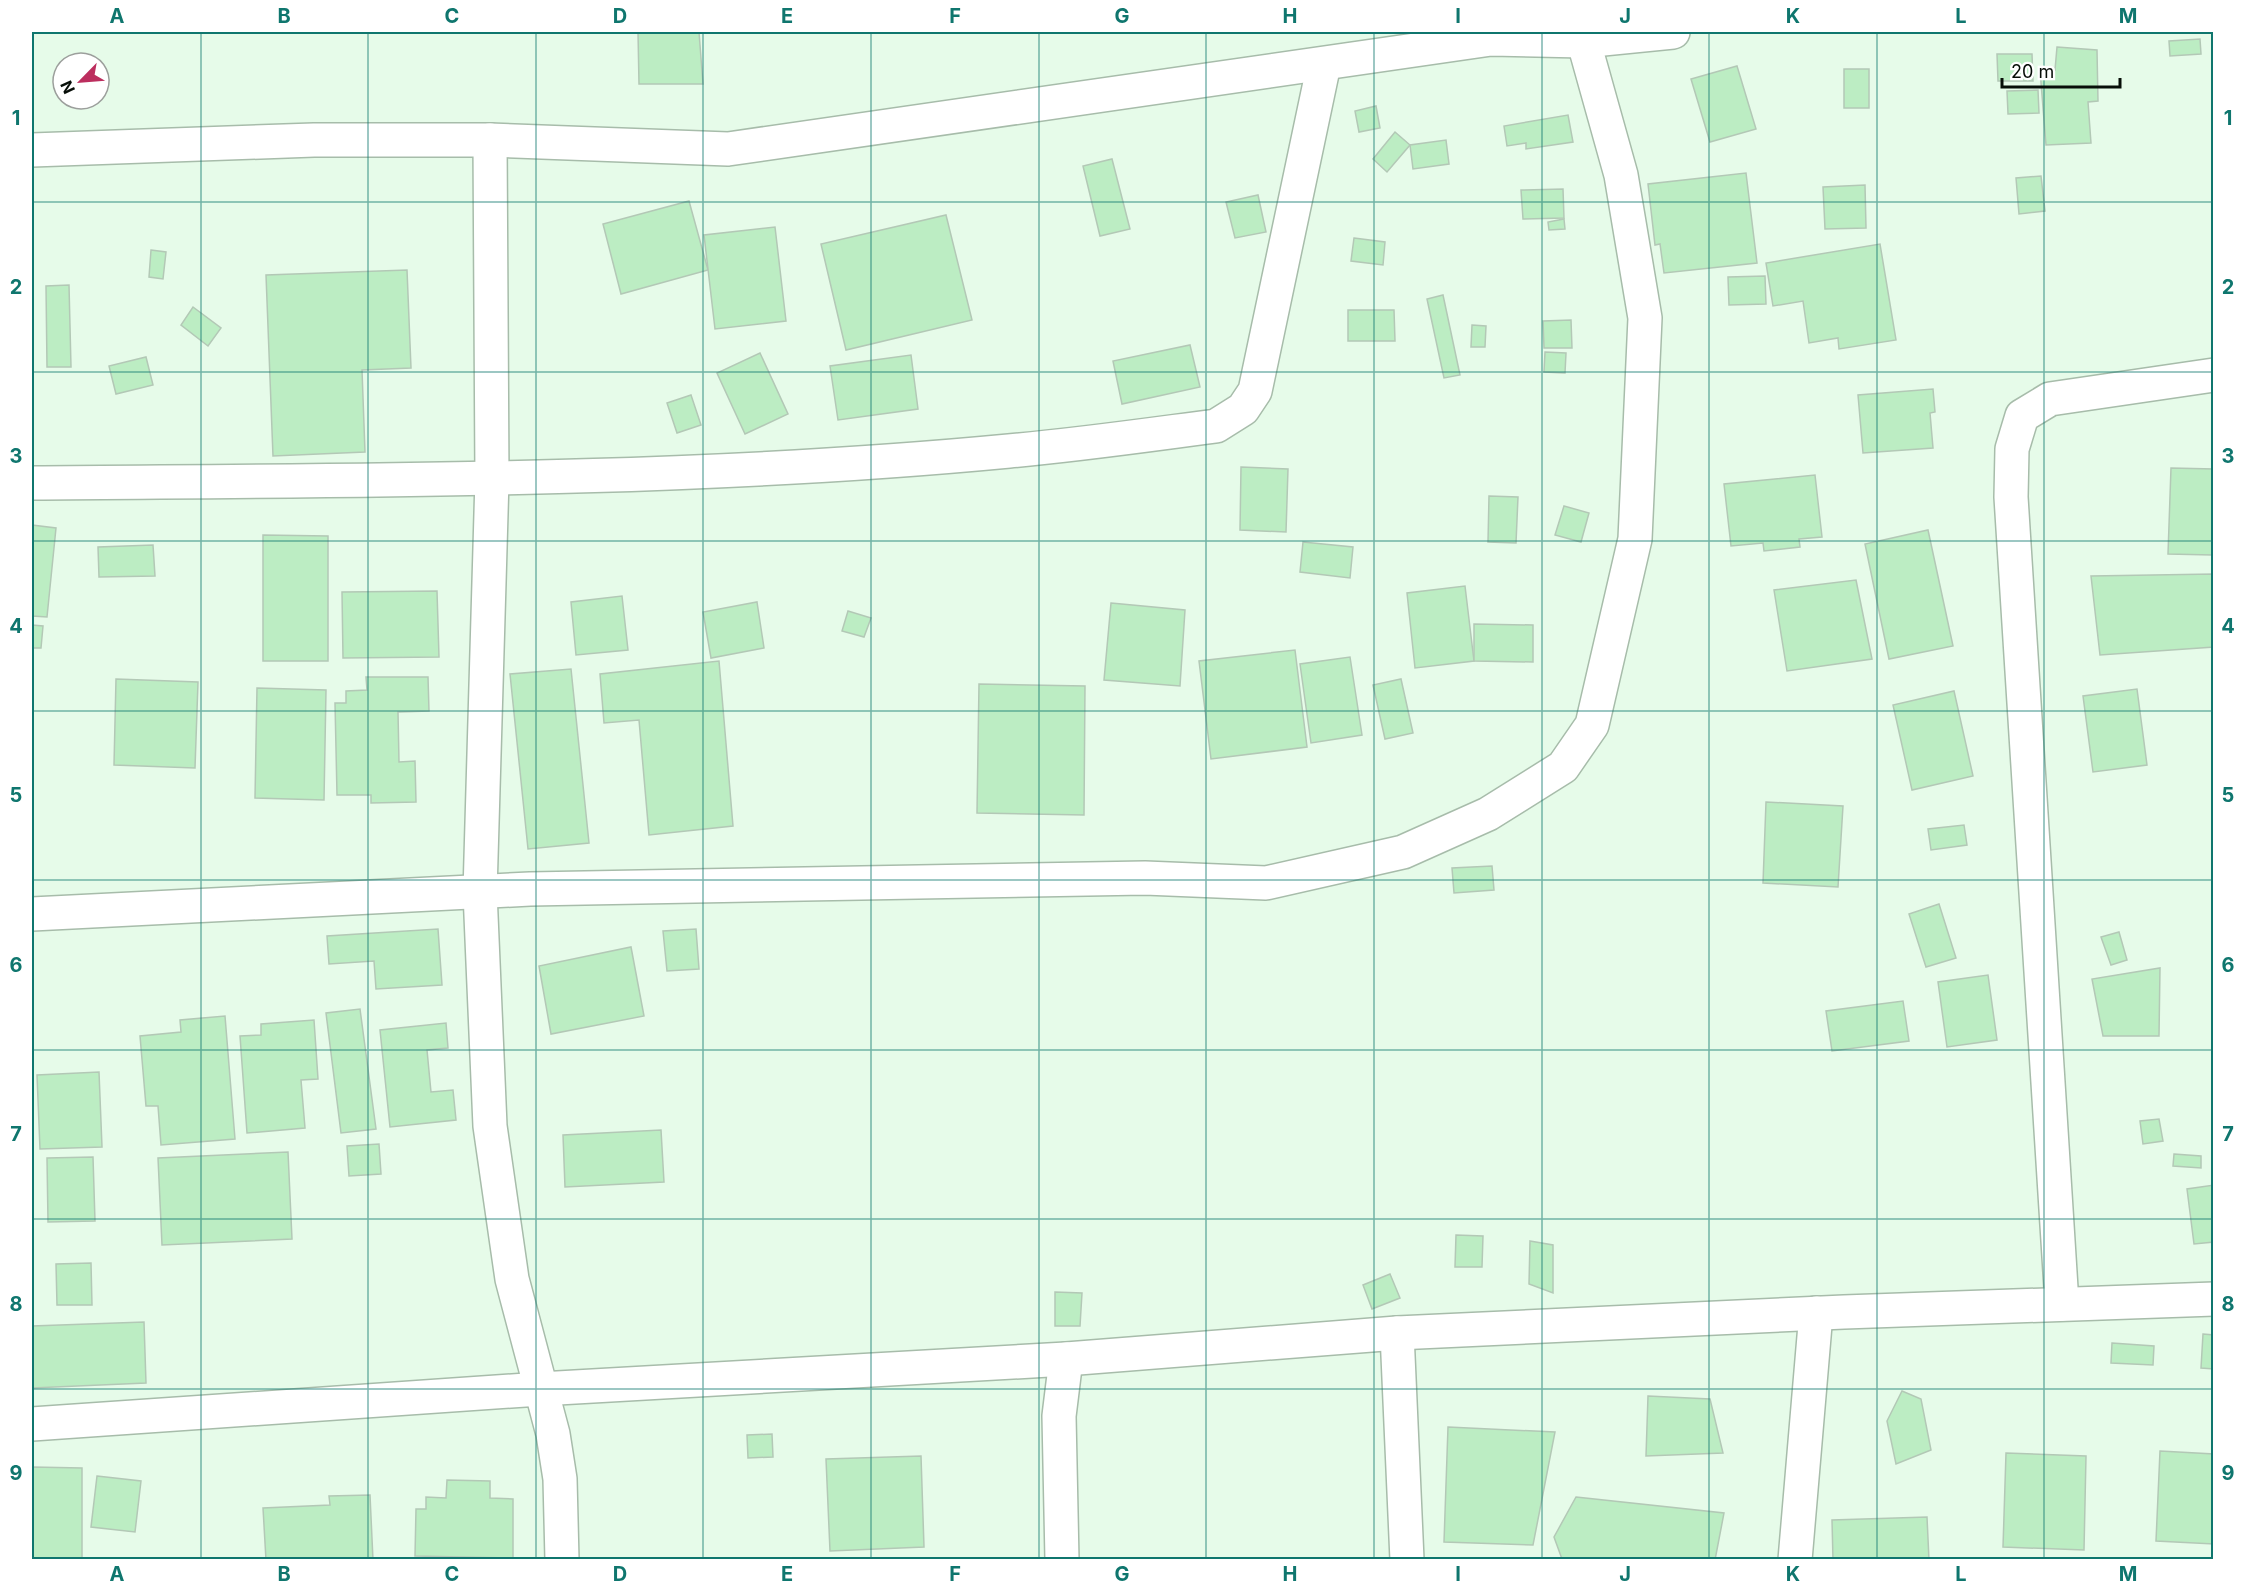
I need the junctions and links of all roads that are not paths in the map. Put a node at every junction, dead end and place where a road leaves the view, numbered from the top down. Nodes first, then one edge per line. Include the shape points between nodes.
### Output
1 (1673, 32) edge
2 (1582, 36) edge
3 (1324, 64) junction
4 (490, 140) junction
5 (32, 150) edge
6 (2214, 375) edge
7 (492, 479) junction
8 (32, 483) edge
9 (480, 892) junction
10 (32, 914) edge
11 (2214, 1299) edge
12 (2062, 1304) junction
13 (1816, 1313) junction
14 (1397, 1333) junction
15 (1066, 1359) junction
16 (540, 1389) junction
17 (32, 1424) edge
18 (562, 1560) edge
19 (1062, 1560) edge
20 (1407, 1560) edge
21 (1795, 1560) edge

1 - 2 street
2 - 3 street via 1491,39
2 - 9 street via 1621,175 1645,318 1635,539 1592,724 1563,767 1488,814 1403,852 1266,883 1145,878
3 - 4 street via 728,149
3 - 7 street via 1255,391 1243,409 1216,426 1008,452 783,467
4 - 5 street via 314,140
4 - 7 street
6 - 12 street via 2050,399 2022,416 2012,449 2011,496
7 - 8 street
7 - 9 street
9 - 10 street
9 - 16 street via 490,1126 512,1279
11 - 12 street
12 - 13 street
13 - 14 street
13 - 21 street
14 - 15 street
14 - 20 street
15 - 16 street
15 - 19 street via 1059,1416
16 - 17 street
16 - 18 street via 560,1479

